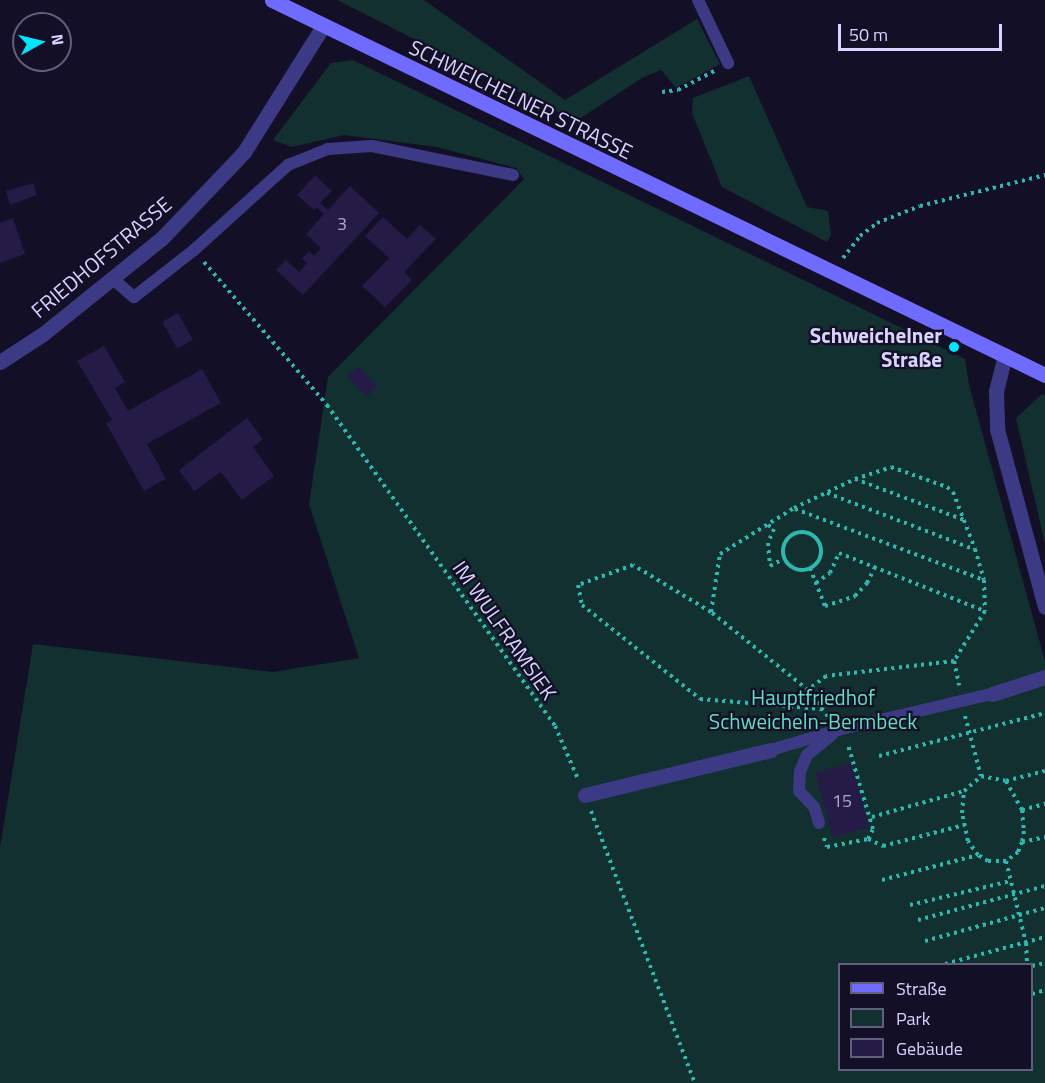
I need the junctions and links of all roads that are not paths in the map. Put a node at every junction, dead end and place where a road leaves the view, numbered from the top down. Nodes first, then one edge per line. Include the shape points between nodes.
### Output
1 (272, 0) edge
2 (698, 0) edge
3 (323, 26) junction
4 (728, 63) road end
5 (513, 175) dead end
6 (113, 279) junction
7 (1005, 355) junction
8 (0, 362) edge
9 (1045, 375) edge
10 (1045, 607) edge
11 (1045, 677) edge
12 (992, 694) joint
13 (838, 730) junction
14 (771, 750) joint
15 (585, 795) road end
16 (819, 823) road end

1 - 3 street, SCHWEICHELNER STRASSE
2 - 4 lane
3 - 6 street, FRIEDHOFSTRASSE via 244,152 162,238
3 - 7 street, SCHWEICHELNER STRASSE
5 - 6 lane via 372,146 328,149 288,165 194,250 134,297
6 - 8 street, FRIEDHOFSTRASSE
7 - 9 street, SCHWEICHELNER STRASSE
7 - 10 street via 996,393 997,429
11 - 12 street
12 - 13 lane
13 - 14 lane
13 - 16 lane via 807,755 800,772 800,791 814,807
14 - 15 street

